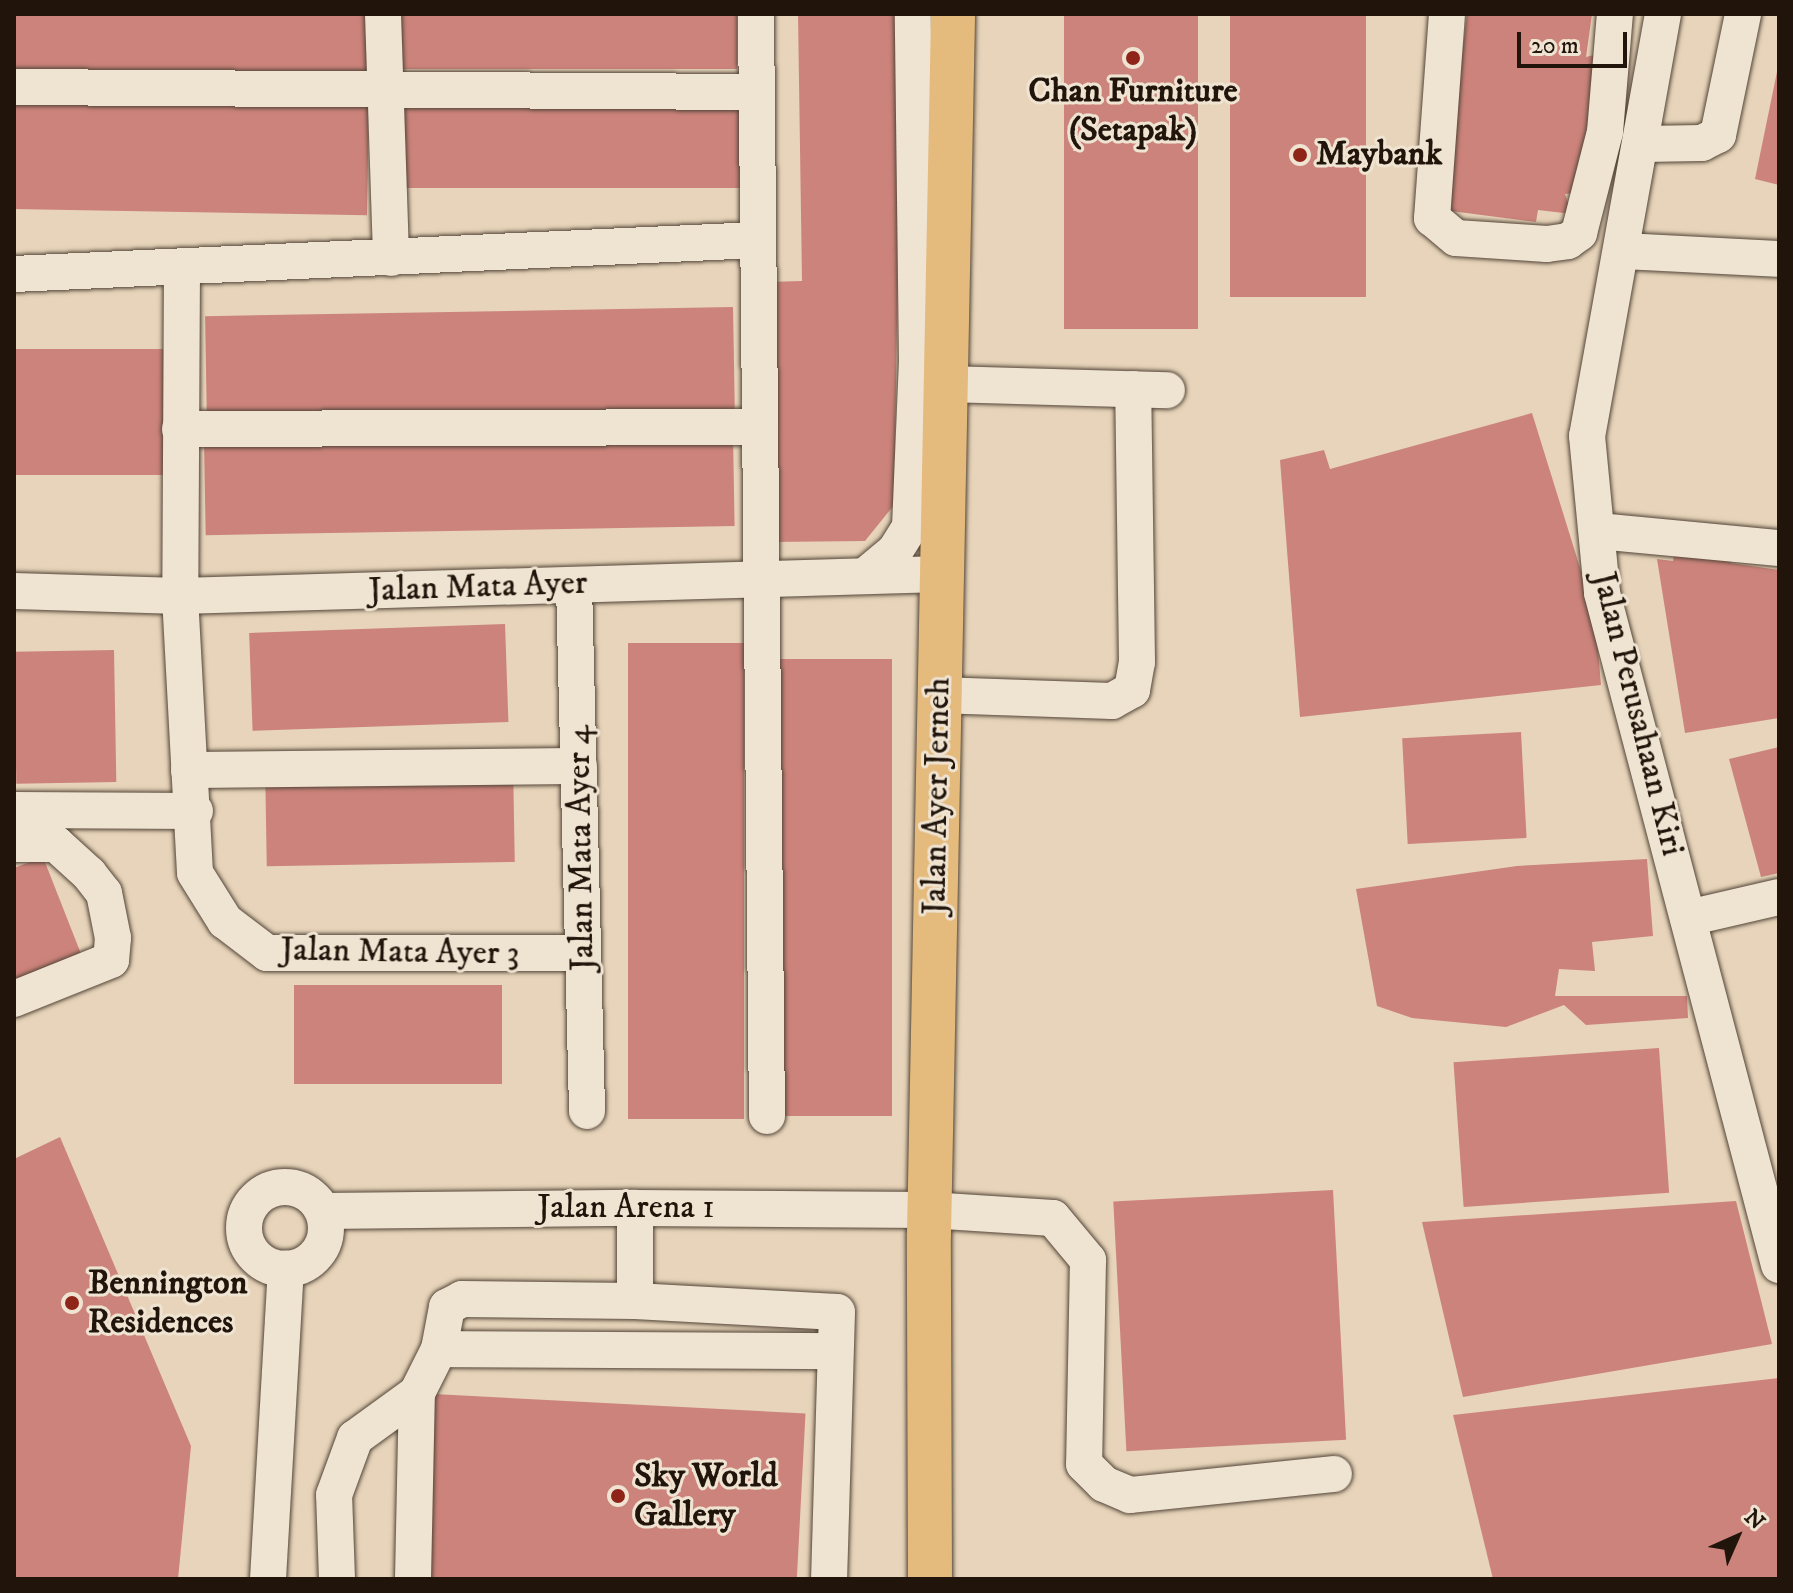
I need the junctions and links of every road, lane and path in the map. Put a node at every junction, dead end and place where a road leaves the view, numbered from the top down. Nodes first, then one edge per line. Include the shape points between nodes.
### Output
1 (383, 14) edge
2 (756, 14) edge
3 (913, 14) edge
4 (953, 14) edge
5 (1447, 14) edge
6 (1615, 14) edge
7 (1663, 14) edge
8 (1743, 14) edge
9 (14, 87) edge
10 (386, 89) junction
11 (756, 92) junction
12 (1607, 109) junction
13 (1645, 131) junction
14 (756, 240) junction
15 (1622, 251) junction
16 (391, 258) junction
17 (1779, 259) edge
18 (182, 267) junction
19 (14, 274) edge
20 (936, 368) junction
21 (759, 427) junction
22 (180, 429) junction
23 (1598, 531) junction
24 (1779, 548) edge
25 (942, 574) junction
26 (865, 576) junction
27 (762, 579) junction
28 (574, 585) junction
29 (14, 591) edge
30 (180, 596) junction
31 (938, 695) junction
32 (579, 766) junction
33 (189, 770) junction
34 (14, 810) edge
35 (195, 811) junction
36 (14, 844) edge
37 (1779, 897) edge
38 (1688, 918) junction
39 (583, 953) junction
40 (14, 999) edge
41 (587, 1111) dead end
42 (767, 1116) dead end
43 (635, 1208) junction
44 (929, 1210) junction
45 (323, 1211) junction
46 (1779, 1265) edge
47 (286, 1269) junction
48 (636, 1301) junction
49 (439, 1349) junction
50 (671, 1349) junction
51 (607, 1350) junction
52 (833, 1351) junction
53 (417, 1393) junction
54 (1334, 1474) dead end
55 (268, 1579) edge
56 (337, 1579) edge
57 (413, 1579) edge
58 (829, 1579) edge
59 (930, 1579) edge

1 - 10 street
2 - 11 street
3 - 20 street, Jalan Ayer Jerneh
4 - 20 main road, Jalan Ayer Jerneh
5 - 12 street via 1432,204 1432,218 1441,230 1456,238 1568,241 1579,233
6 - 12 street
7 - 13 street, Jalan Perusahaan Kiri
8 - 13 street via 1718,135 1702,143
9 - 10 street
10 - 11 street
10 - 16 street
11 - 14 street
12 - 13 street
13 - 15 street, Jalan Perusahaan Kiri
14 - 16 street
14 - 21 street
15 - 17 street
15 - 23 street, Jalan Perusahaan Kiri via 1587,436
16 - 18 street
18 - 19 street
18 - 22 street, Jalan Mata Ayer 3
20 - 25 main road, Jalan Ayer Jerneh
20 - 26 street, Jalan Ayer Jerneh via 910,527 895,551
20 - 31 street via 1150,389 1132,690 1112,701
21 - 22 street
21 - 27 street
22 - 30 street, Jalan Mata Ayer 3
23 - 24 street
23 - 38 street, Jalan Perusahaan Kiri via 1602,593
25 - 26 street, Jalan Mata Ayer
25 - 31 main road, Jalan Ayer Jerneh
26 - 27 street, Jalan Mata Ayer
27 - 28 street, Jalan Mata Ayer
27 - 42 street
28 - 30 street, Jalan Mata Ayer
28 - 32 street, Jalan Mata Ayer 4
29 - 30 street, Jalan Mata Ayer
30 - 33 street, Jalan Mata Ayer 3
31 - 44 main road, Jalan Ayer Jerneh
32 - 33 street
32 - 39 street, Jalan Mata Ayer 4
33 - 35 street, Jalan Mata Ayer 3
34 - 35 street
35 - 39 street, Jalan Mata Ayer 3 via 195,873 225,921 267,953
36 - 40 street via 56,844 89,874 104,893 113,938 111,960
37 - 38 street
38 - 46 street, Jalan Perusahaan Kiri
39 - 41 street, Jalan Mata Ayer 4
43 - 44 street, Jalan Arena 1
43 - 45 street, Jalan Arena 1
43 - 48 street
44 - 54 street, Jalan Arena 1 via 1053,1218 1088,1260 1084,1464 1104,1484 1130,1495
44 - 59 main road, Jalan Ayer Jerneh
45 - 47 street via 327,1227 320,1250 302,1266
45 - 47 street via 307,1194 285,1186 255,1199 244,1228 247,1244 257,1258
47 - 55 street
48 - 49 street via 462,1299 447,1307
48 - 50 street
48 - 51 street
48 - 52 street via 837,1312
49 - 51 street
49 - 53 street
50 - 51 street
50 - 52 street
52 - 58 street
53 - 56 street via 355,1438 334,1495
53 - 57 street

